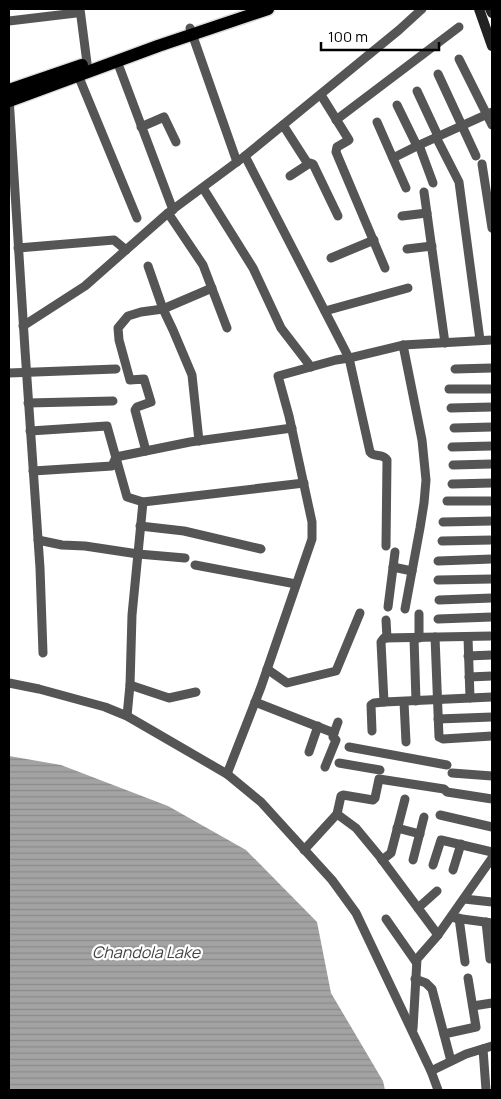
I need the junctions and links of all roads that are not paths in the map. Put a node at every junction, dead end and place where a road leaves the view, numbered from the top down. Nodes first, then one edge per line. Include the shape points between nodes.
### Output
1 (245, 9) edge
2 (268, 9) edge
3 (422, 9) edge
4 (479, 9) edge
5 (490, 9) edge
6 (78, 11) edge
7 (492, 14) edge
8 (9, 21) edge
9 (459, 26) dead end
10 (191, 31) junction
11 (492, 46) edge
12 (459, 59) dead end
13 (116, 61) junction
14 (87, 63) junction
15 (438, 74) dead end
16 (78, 75) junction
17 (418, 91) dead end
18 (9, 93) edge
19 (321, 95) junction
20 (398, 105) dead end
21 (490, 113) edge
22 (336, 120) junction
23 (377, 122) dead end
24 (282, 125) junction
25 (492, 125) edge
26 (462, 126) junction
27 (141, 127) junction
28 (437, 137) junction
29 (176, 142) dead end
30 (418, 145) junction
31 (245, 156) junction
32 (476, 156) dead end
33 (393, 158) junction
34 (238, 162) junction
35 (308, 164) junction
36 (482, 164) dead end
37 (290, 176) dead end
38 (433, 183) dead end
39 (203, 188) junction
40 (406, 188) dead end
41 (424, 192) dead end
42 (170, 212) junction
43 (427, 213) junction
44 (338, 216) dead end
45 (402, 216) dead end
46 (137, 218) dead end
47 (492, 228) edge
48 (374, 240) junction
49 (432, 246) junction
50 (18, 248) junction
51 (408, 249) dead end
52 (126, 250) junction
53 (331, 258) dead end
54 (148, 266) dead end
55 (386, 268) dead end
56 (212, 288) junction
57 (408, 288) dead end
58 (162, 309) junction
59 (325, 311) junction
60 (23, 326) junction
61 (227, 328) dead end
62 (480, 340) junction
63 (492, 340) edge
64 (445, 342) junction
65 (403, 345) junction
66 (349, 358) junction
67 (311, 367) junction
68 (492, 368) edge
69 (116, 369) dead end
70 (455, 369) dead end
71 (26, 371) junction
72 (9, 373) edge
73 (449, 389) dead end
74 (492, 389) edge
75 (112, 401) dead end
76 (28, 403) junction
77 (492, 407) edge
78 (450, 408) dead end
79 (492, 426) edge
80 (292, 428) junction
81 (454, 428) dead end
82 (30, 431) junction
83 (199, 441) junction
84 (492, 446) edge
85 (452, 447) dead end
86 (146, 451) junction
87 (116, 457) junction
88 (492, 464) edge
89 (453, 465) dead end
90 (33, 471) junction
91 (304, 483) junction
92 (492, 483) edge
93 (452, 484) dead end
94 (143, 502) junction
95 (447, 502) dead end
96 (492, 502) edge
97 (492, 521) edge
98 (443, 522) dead end
99 (140, 526) junction
100 (38, 540) junction
101 (492, 540) edge
102 (442, 541) dead end
103 (386, 546) dead end
104 (261, 549) dead end
105 (396, 552) dead end
106 (138, 554) junction
107 (185, 558) dead end
108 (492, 559) edge
109 (438, 561) dead end
110 (195, 565) dead end
111 (393, 567) junction
112 (412, 571) junction
113 (492, 579) edge
114 (438, 580) dead end
115 (296, 584) junction
116 (492, 598) edge
117 (439, 600) dead end
118 (388, 607) dead end
119 (405, 609) dead end
120 (360, 613) dead end
121 (419, 614) dead end
122 (492, 617) edge
123 (438, 619) dead end
124 (386, 620) dead end
125 (492, 636) edge
126 (435, 637) junction
127 (468, 637) junction
128 (387, 638) junction
129 (417, 638) junction
130 (43, 653) dead end
131 (492, 655) edge
132 (468, 656) junction
133 (267, 669) junction
134 (492, 676) edge
135 (469, 677) junction
136 (9, 683) edge
137 (130, 685) junction
138 (196, 692) dead end
139 (492, 697) edge
140 (470, 698) junction
141 (438, 700) junction
142 (416, 701) junction
143 (255, 702) junction
144 (384, 702) junction
145 (404, 702) junction
146 (127, 716) junction
147 (492, 717) edge
148 (438, 719) junction
149 (338, 722) dead end
150 (318, 726) junction
151 (372, 731) dead end
152 (334, 733) junction
153 (492, 736) edge
154 (406, 742) dead end
155 (349, 747) dead end
156 (309, 752) dead end
157 (384, 754) junction
158 (339, 763) dead end
159 (325, 767) dead end
160 (227, 774) junction
161 (379, 774) junction
162 (492, 776) edge
163 (405, 799) dead end
164 (492, 799) edge
165 (337, 814) junction
166 (440, 815) dead end
167 (424, 817) dead end
168 (492, 827) edge
169 (397, 828) junction
170 (420, 834) junction
171 (461, 844) junction
172 (304, 850) junction
173 (492, 852) edge
174 (492, 858) edge
175 (382, 860) junction
176 (413, 860) dead end
177 (433, 865) dead end
178 (453, 870) dead end
179 (437, 890) dead end
180 (464, 899) junction
181 (492, 902) edge
182 (418, 908) junction
183 (455, 918) junction
184 (386, 919) dead end
185 (489, 923) edge
186 (438, 935) junction
187 (490, 960) dead end
188 (416, 962) junction
189 (465, 962) dead end
190 (468, 978) dead end
191 (415, 979) junction
192 (492, 1003) edge
193 (473, 1006) junction
194 (412, 1032) junction
195 (444, 1034) junction
196 (488, 1047) edge
197 (451, 1061) junction
198 (431, 1071) junction
199 (438, 1090) edge
200 (486, 1090) edge

1 - 10 main road
2 - 10 main road
3 - 19 street
4 - 11 street
5 - 7 street
6 - 8 street
6 - 14 street
9 - 22 street
10 - 13 main road
10 - 14 main road
10 - 34 street
12 - 21 street
13 - 16 main road
13 - 27 street
14 - 18 main road
15 - 26 street
16 - 18 main road
16 - 46 street
17 - 28 street
18 - 50 street
19 - 22 street
19 - 24 street
20 - 30 street
21 - 25 street
21 - 26 street
22 - 48 street via 349,140 337,147 336,152
23 - 33 street
24 - 31 street
24 - 35 street
26 - 28 street
26 - 32 street
27 - 29 street via 164,117
27 - 42 street
28 - 30 street
28 - 62 street via 459,182
30 - 33 street
30 - 38 street
31 - 34 street
31 - 59 street
33 - 40 street
34 - 39 street
35 - 37 street
35 - 44 street via 313,164
36 - 47 street
39 - 42 street
39 - 67 street via 253,268 281,328
41 - 43 street
42 - 52 street
42 - 56 street via 203,264
43 - 45 street
43 - 49 street
48 - 53 street
48 - 55 street
49 - 51 street
49 - 64 street
50 - 52 street via 114,240
50 - 60 street
52 - 60 street via 85,286
54 - 58 street
56 - 58 street
56 - 61 street
57 - 59 street
58 - 83 street via 192,375
58 - 86 street via 128,316 118,328 130,380 144,379 151,402 137,406 135,410
59 - 66 street
60 - 71 street
62 - 63 street
62 - 64 street
64 - 65 street
65 - 66 street
65 - 112 street via 426,472
66 - 67 street
66 - 103 street via 370,452 387,460
67 - 80 street via 278,376
68 - 70 street
69 - 71 street
71 - 72 street
71 - 76 street
73 - 74 street
75 - 76 street
76 - 82 street
77 - 78 street
79 - 81 street
80 - 83 street
80 - 91 street
82 - 87 street via 107,426
82 - 90 street
83 - 86 street
84 - 85 street
86 - 87 street
87 - 90 street via 112,466
87 - 94 street via 127,497
88 - 89 street
90 - 100 street
91 - 94 street
91 - 115 street via 312,539
92 - 93 street
94 - 99 street
95 - 96 street
97 - 98 street
99 - 104 street via 184,531
99 - 106 street
100 - 106 street
100 - 130 street
101 - 102 street
105 - 111 street
106 - 107 street
106 - 137 street
108 - 109 street
110 - 115 street
111 - 112 street
111 - 118 street
112 - 119 street
113 - 114 street
115 - 133 street
116 - 117 street
120 - 133 street via 336,671 287,683
121 - 129 street
122 - 123 street
124 - 128 street
125 - 127 street
126 - 127 street
126 - 129 street
126 - 141 street
127 - 132 street
128 - 129 street
128 - 144 street via 381,642
129 - 142 street
131 - 132 street
132 - 135 street
133 - 143 street
134 - 135 street
135 - 140 street
136 - 146 street via 105,707
137 - 138 street via 169,698
137 - 146 street
139 - 140 street
140 - 141 street
141 - 142 street
141 - 148 street
142 - 145 street
143 - 150 street
143 - 160 street
144 - 145 street
144 - 151 street via 371,705
145 - 154 street
146 - 160 street
147 - 148 street
148 - 153 street via 439,738
149 - 152 street
150 - 152 street
150 - 156 street
152 - 159 street via 336,740
155 - 157 street
157 - 161 street
157 - 162 street
158 - 161 street
160 - 172 street via 261,802
161 - 164 street via 448,792
161 - 165 street via 373,800 343,795
163 - 169 street
165 - 172 street
165 - 175 street via 356,828
166 - 168 street
167 - 170 street
169 - 170 street
169 - 175 street via 391,853
170 - 176 street
171 - 173 street
171 - 177 street via 441,840
171 - 178 street
172 - 194 street via 356,913
174 - 180 street
175 - 182 street
179 - 182 street
180 - 181 street
180 - 183 street
182 - 186 street
183 - 185 street
183 - 186 street
183 - 189 street
184 - 188 street
185 - 187 street
186 - 188 street
188 - 191 street
190 - 193 street
191 - 194 street
191 - 195 street via 432,989
192 - 193 street
193 - 195 street via 475,1028
194 - 198 street
195 - 197 street
196 - 197 street
196 - 200 street
197 - 198 street
198 - 199 street

